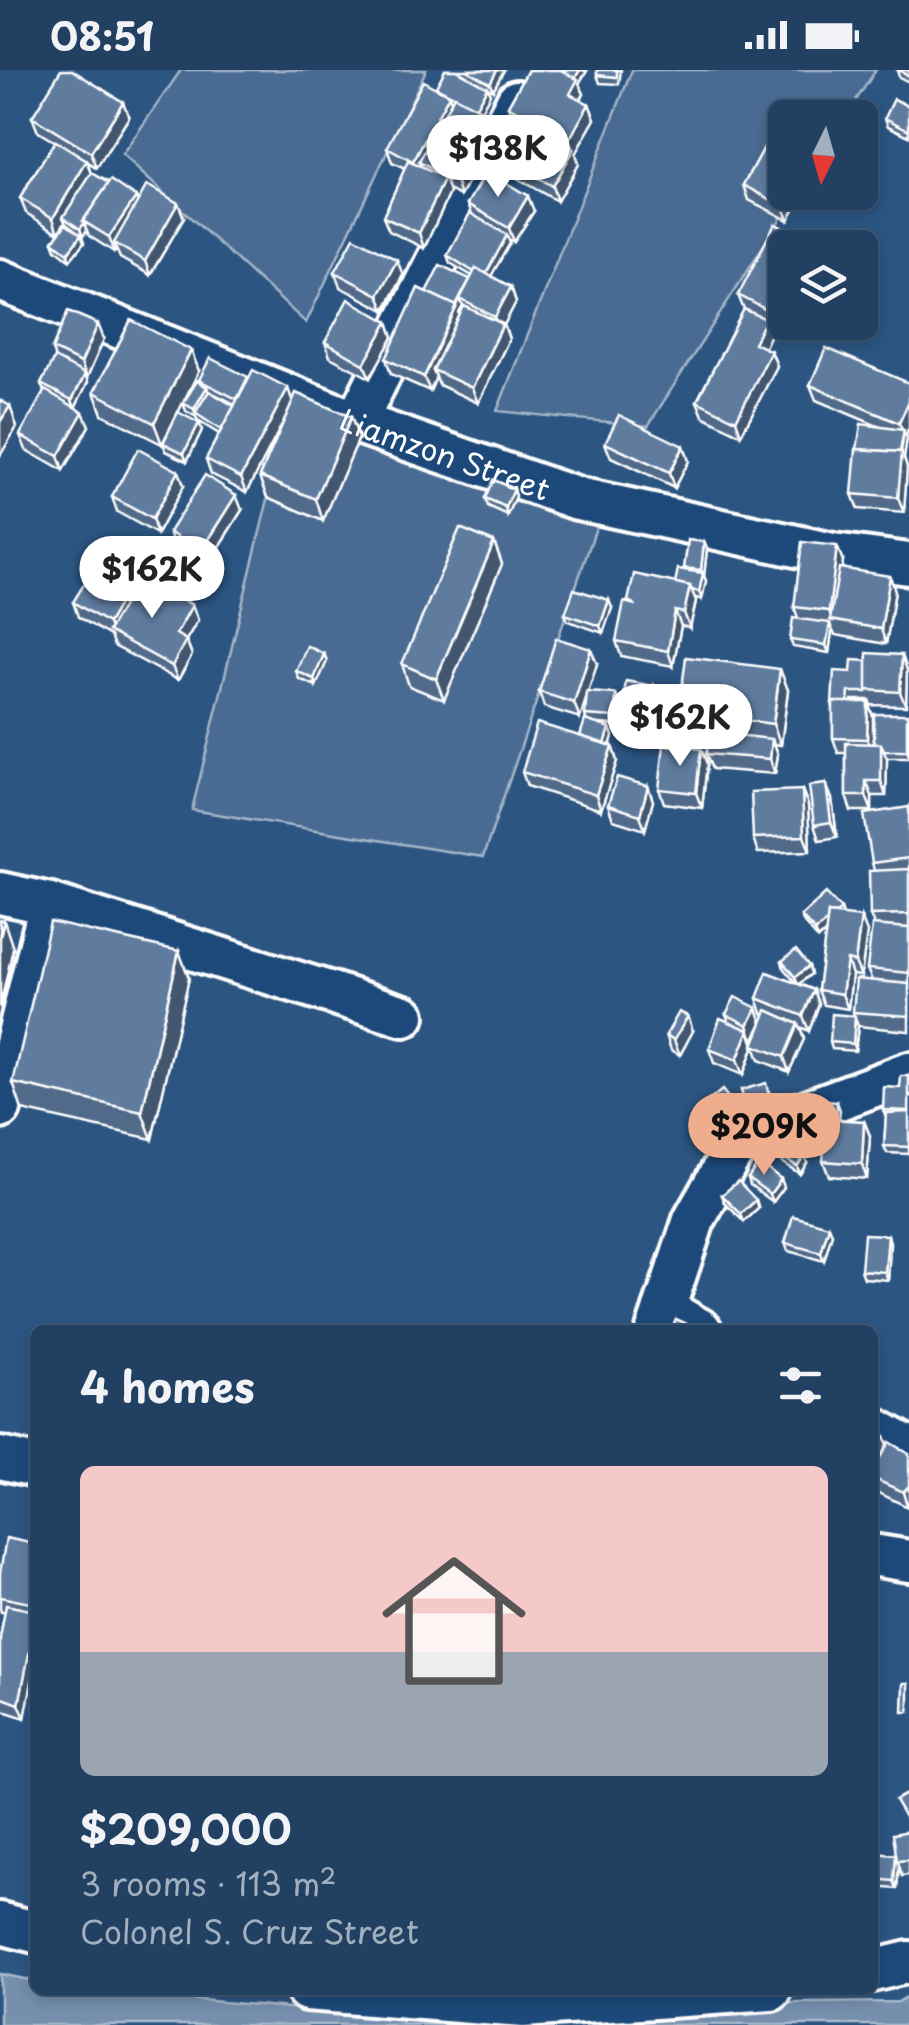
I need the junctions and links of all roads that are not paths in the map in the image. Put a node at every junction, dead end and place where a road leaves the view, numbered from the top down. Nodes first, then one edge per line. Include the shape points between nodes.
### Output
1 (516, 101) edge
2 (0, 280) edge
3 (356, 422) junction
4 (909, 564) edge
5 (0, 893) edge
6 (50, 904) junction
7 (404, 1016) dead end
8 (909, 1073) edge
9 (0, 1108) edge
10 (661, 1320) edge
11 (878, 1430) edge
12 (909, 1448) edge
13 (0, 1458) edge
14 (30, 1465) edge
15 (878, 1557) edge
16 (909, 1561) edge
17 (0, 1923) edge
18 (30, 1931) edge
19 (909, 1962) edge
20 (878, 1970) edge
21 (374, 1995) edge
22 (693, 1995) edge

1 - 3 street
2 - 3 street, Liamzon Street
3 - 4 street, Liamzon Street via 578,499 832,554
5 - 6 street
6 - 7 street
6 - 9 street
8 - 10 street via 742,1135 694,1220
11 - 12 street
13 - 14 street
15 - 16 street
17 - 18 street
19 - 20 street
21 - 22 street via 522,2006

